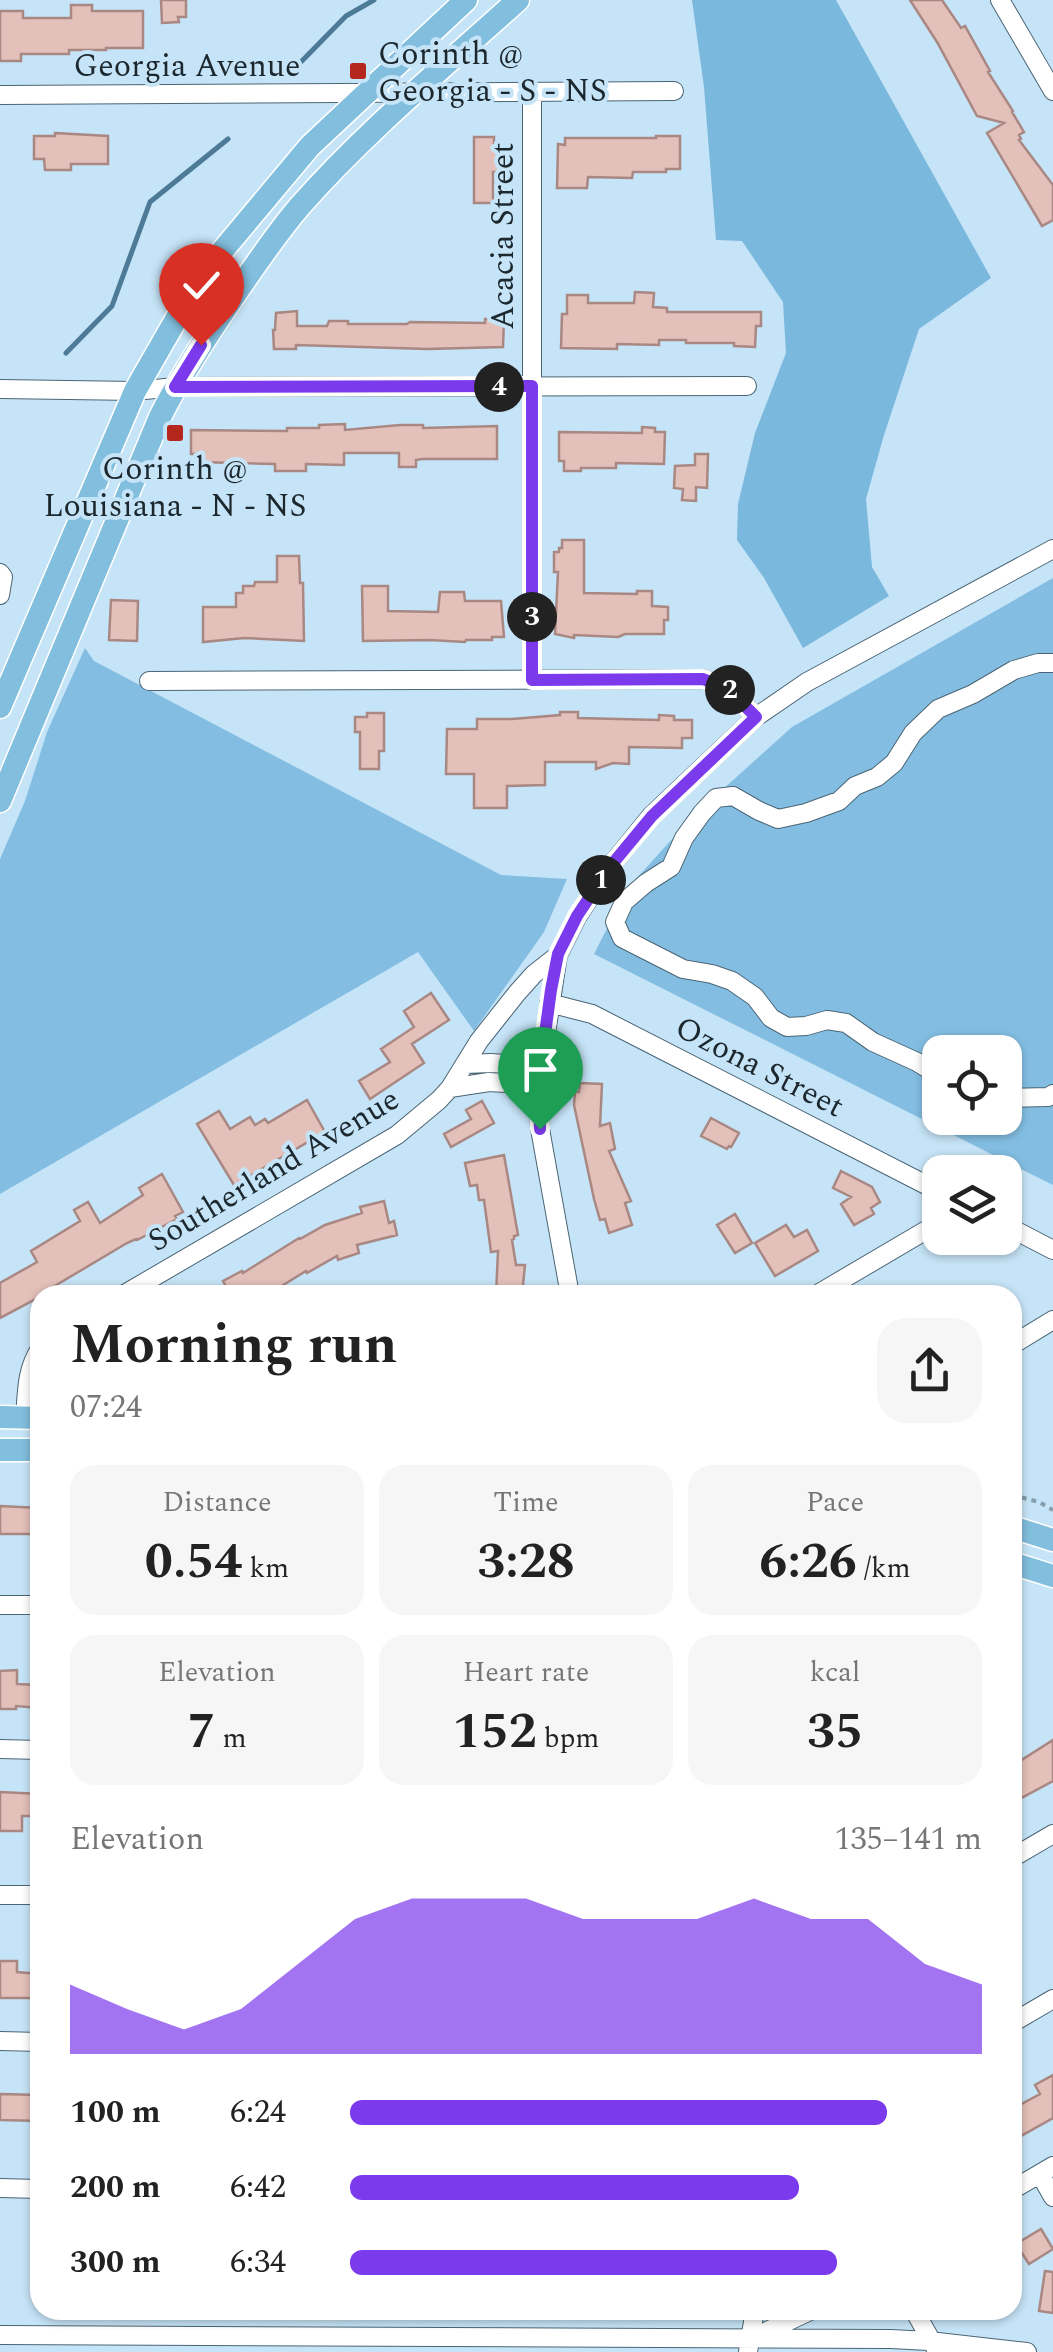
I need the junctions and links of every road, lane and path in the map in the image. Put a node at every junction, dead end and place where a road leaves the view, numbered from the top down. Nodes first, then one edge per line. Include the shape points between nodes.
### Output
1 (466, 0) edge
2 (518, 0) edge
3 (1000, 0) edge
4 (1044, 63) edge
5 (674, 91) dead end
6 (1053, 91) edge
7 (532, 92) junction
8 (415, 93) junction
9 (364, 94) junction
10 (0, 95) edge
11 (532, 386) junction
12 (746, 386) dead end
13 (175, 387) junction
14 (0, 389) edge
15 (135, 390) junction
16 (1053, 548) edge
17 (0, 573) edge
18 (0, 594) edge
19 (1053, 663) edge
20 (532, 680) junction
21 (149, 681) dead end
22 (0, 707) edge
23 (756, 717) junction
24 (0, 802) edge
25 (558, 954) junction
26 (549, 1003) junction
27 (465, 1064) junction
28 (922, 1065) edge
29 (539, 1076) junction
30 (450, 1088) junction
31 (1053, 1094) edge
32 (1022, 1097) edge
33 (922, 1183) edge
34 (922, 1233) edge
35 (1022, 1234) edge
36 (1053, 1250) edge
37 (140, 1285) edge
38 (568, 1285) edge
39 (833, 1285) edge
40 (1053, 1320) edge
41 (1022, 1339) edge
42 (0, 1417) edge
43 (30, 1418) edge
44 (0, 1450) edge
45 (30, 1450) edge
46 (1022, 1498) edge
47 (1053, 1510) edge
48 (1022, 1530) edge
49 (1053, 1540) edge
50 (1022, 1566) edge
51 (1053, 1576) edge
52 (0, 1605) edge
53 (30, 1605) edge
54 (0, 1750) edge
55 (30, 1750) edge
56 (1053, 1834) edge
57 (1022, 1852) edge
58 (0, 1895) edge
59 (30, 1895) edge
60 (1053, 1999) edge
61 (1022, 2017) edge
62 (0, 2042) edge
63 (30, 2042) edge
64 (1047, 2170) edge
65 (1022, 2184) edge
66 (0, 2188) edge
67 (30, 2189) edge
68 (1053, 2197) edge
69 (754, 2320) edge
70 (794, 2320) edge
71 (920, 2320) edge
72 (0, 2335) edge
73 (750, 2345) edge
74 (934, 2346) edge
75 (1027, 2352) edge

1 - 9 main road
2 - 8 main road
3 - 4 street
4 - 6 street
5 - 7 street, Georgia Avenue
7 - 8 street, Georgia Avenue
7 - 11 street, Acacia Street
8 - 9 street, Georgia Avenue
8 - 13 main road via 289,219
9 - 10 street, Georgia Avenue
9 - 15 main road via 310,146 218,256
11 - 12 street
11 - 13 street
11 - 20 street, Acacia Street
13 - 15 street
13 - 24 main road
14 - 15 street
15 - 22 main road
16 - 23 street, Southerland Avenue via 807,682
17 - 18 street
19 - 28 street via 1014,670 938,709 894,763 839,802 778,819 732,796 716,798 671,867 624,902 615,922 622,938 683,968 732,981 787,1027 846,1023
20 - 21 street
20 - 23 street via 703,679 728,689
23 - 25 street, Southerland Avenue via 652,816 609,868
25 - 26 street
25 - 27 street, Southerland Avenue via 517,993
26 - 29 street
26 - 33 street, Ozona Street via 592,1014
27 - 29 street via 492,1063
27 - 30 street, Southerland Avenue
29 - 30 street
29 - 38 street via 540,1129
30 - 37 street, Southerland Avenue via 397,1135
31 - 32 street
34 - 39 street
35 - 36 street
40 - 41 street
42 - 43 main road
44 - 45 main road
46 - 47 path
48 - 49 main road
50 - 51 main road
52 - 53 street
54 - 55 street
56 - 57 street
58 - 59 street
60 - 61 street
62 - 63 street
64 - 65 street
64 - 68 street
66 - 67 street
69 - 73 street
70 - 73 street
71 - 74 street
72 - 73 street
73 - 74 street
74 - 75 street

